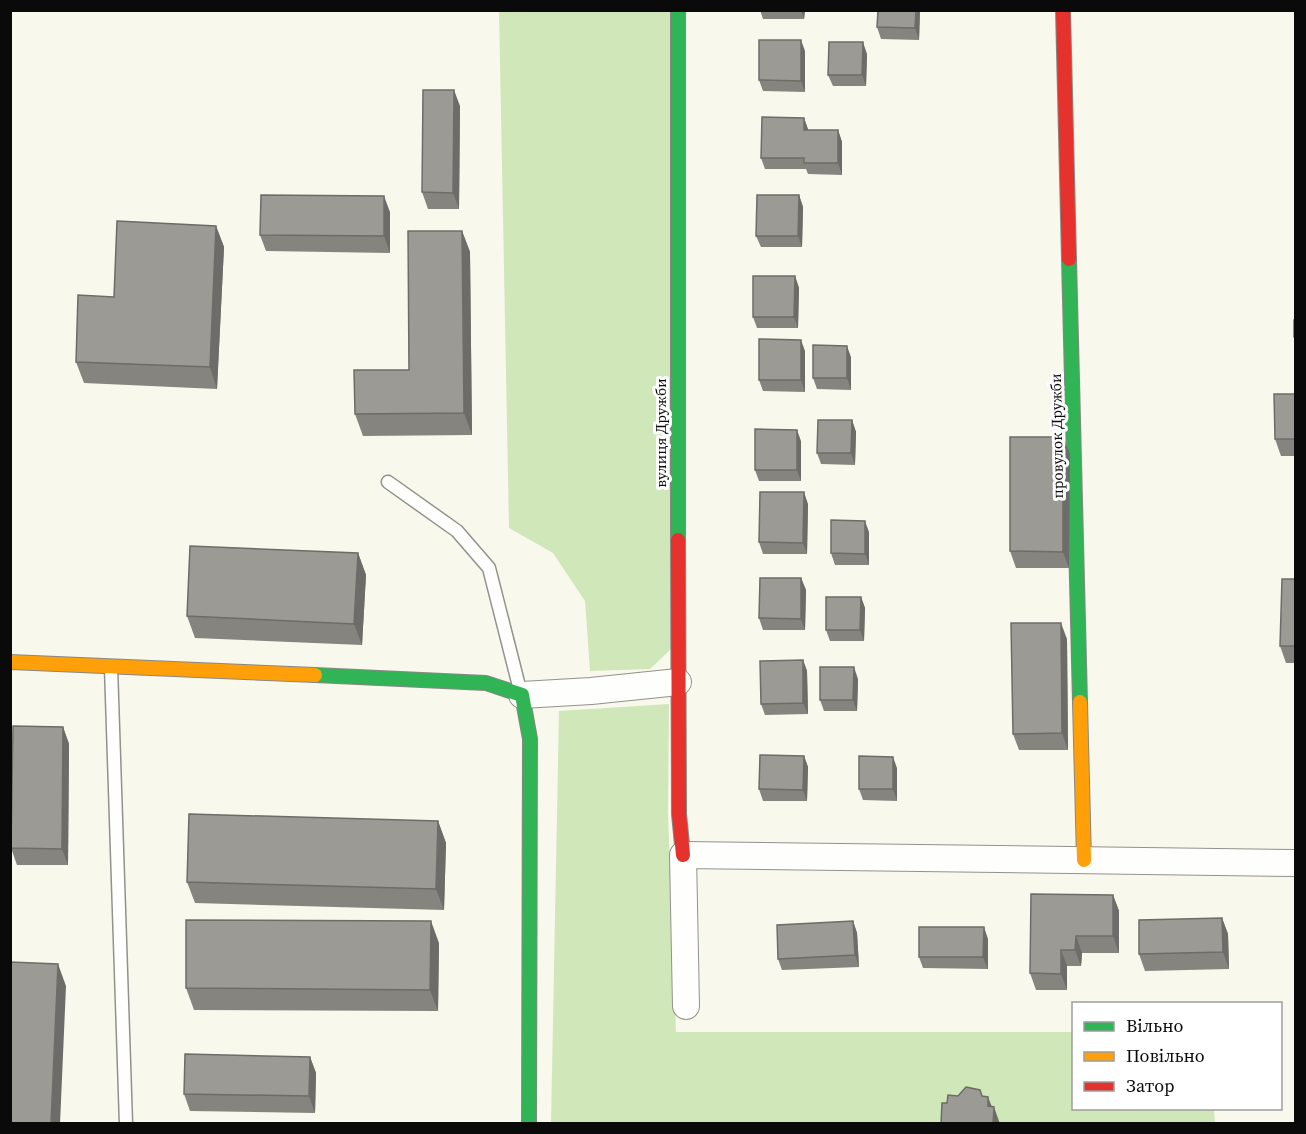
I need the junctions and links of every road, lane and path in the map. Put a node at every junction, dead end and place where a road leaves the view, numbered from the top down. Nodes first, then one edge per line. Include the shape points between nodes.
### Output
1 (678, 10) edge
2 (1063, 10) edge
3 (388, 482) dead end
4 (10, 662) edge
5 (111, 666) junction
6 (678, 682) junction
7 (522, 694) junction
8 (683, 855) junction
9 (1084, 860) junction
10 (1296, 862) edge
11 (686, 1006) dead end
12 (126, 1124) edge
13 (529, 1124) edge

1 - 6 street, вулиця Дружби
2 - 9 street, провулок Дружби
3 - 7 lane via 457,531 489,568
4 - 5 street
5 - 7 street via 486,683
5 - 12 lane
6 - 7 street
6 - 8 street, вулиця Дружби
7 - 13 street via 530,739
8 - 9 street
8 - 11 street
9 - 10 street

